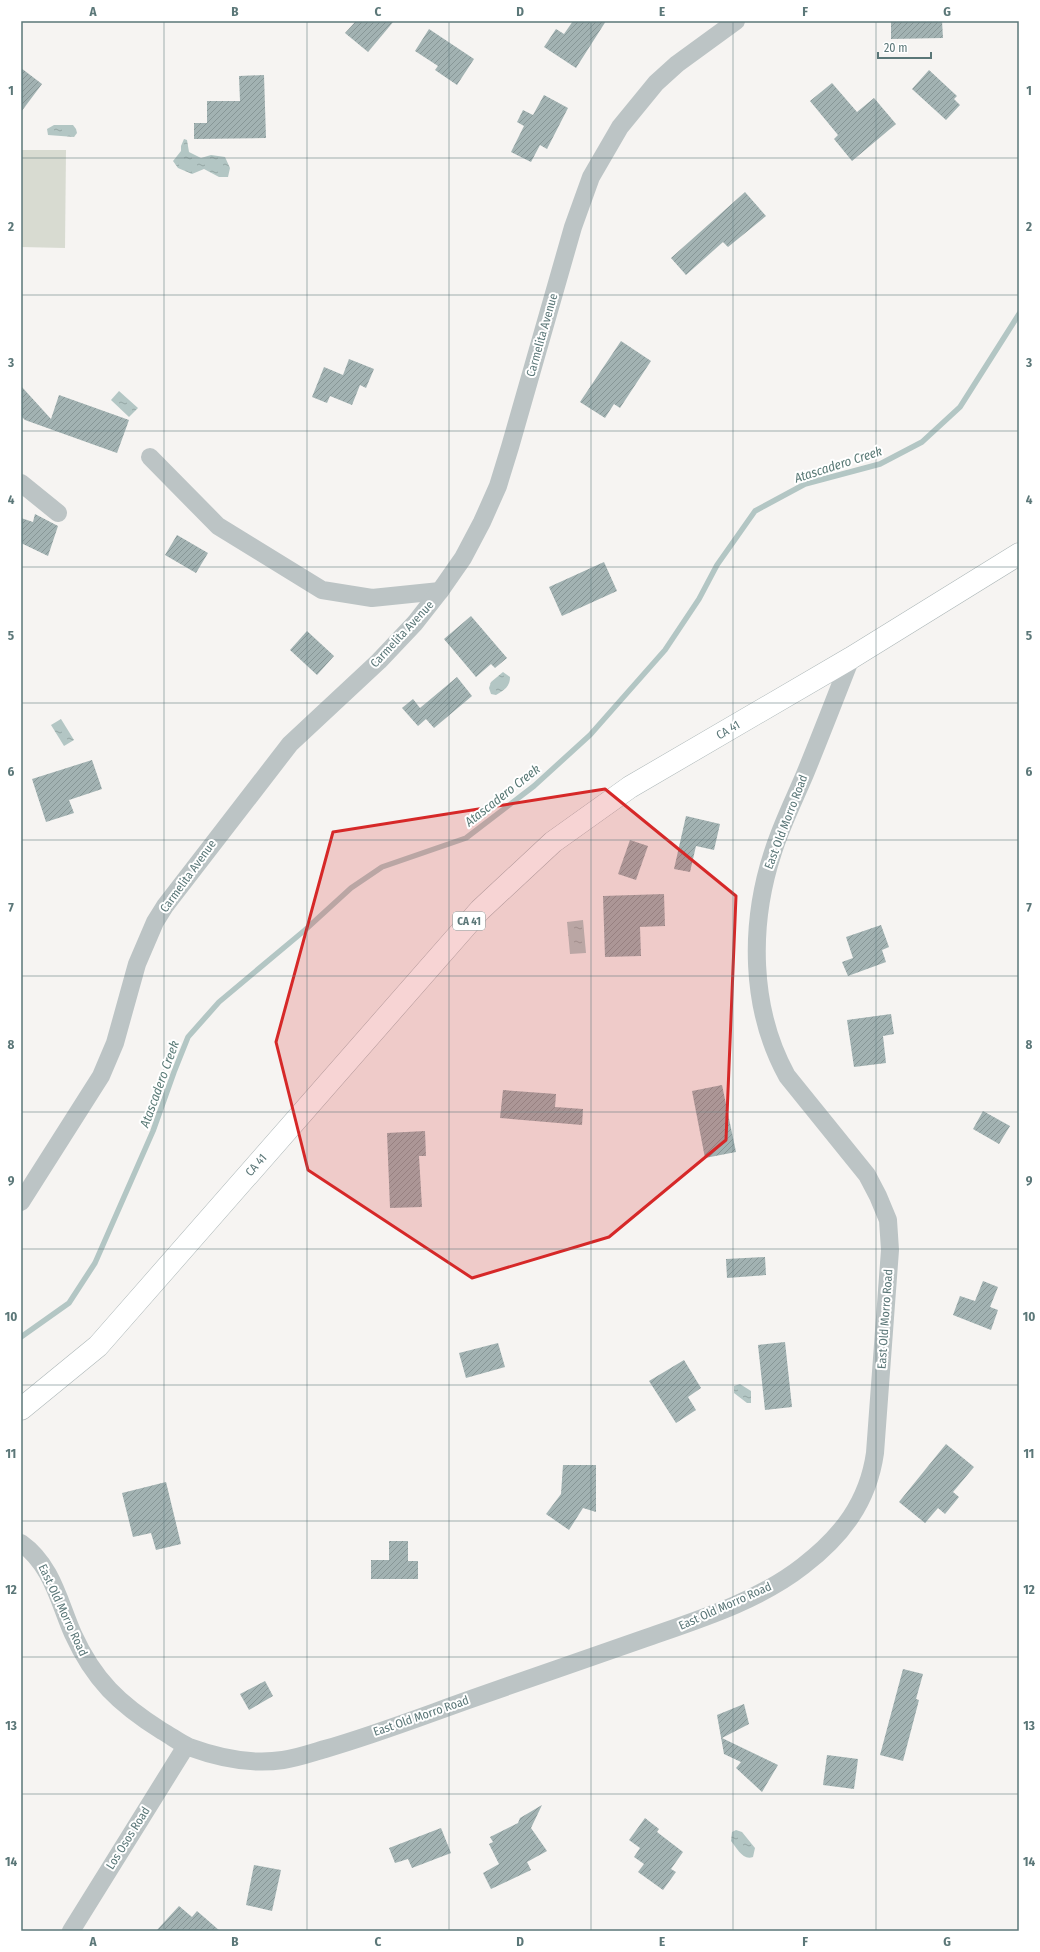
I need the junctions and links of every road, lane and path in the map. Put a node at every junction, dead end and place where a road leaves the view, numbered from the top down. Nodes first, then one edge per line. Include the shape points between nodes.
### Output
1 (736, 21) edge
2 (150, 457) dead end
3 (21, 483) edge
4 (58, 512) dead end
5 (1019, 554) edge
6 (440, 591) junction
7 (851, 658) junction
8 (21, 1202) edge
9 (21, 1409) edge
10 (21, 1543) edge
11 (186, 1746) junction
12 (71, 1931) edge

1 - 6 street, Carmelita Avenue via 656,83 620,128 598,164 573,226 498,486 469,546
2 - 6 street via 218,526 322,590 372,598
3 - 4 street
5 - 7 main road, CA 41 / CA 41
6 - 8 street, Carmelita Avenue via 415,623 379,660 290,744 165,906 137,964 114,1043 101,1076
7 - 9 main road, CA 41 / CA 41 via 630,787 553,842 480,910 98,1346
7 - 11 street, East Old Morro Road via 773,852 759,911 757,959 759,995 769,1038 778,1060 787,1076 867,1175 888,1220 890,1250 875,1453 872,1475 847,1523 802,1567 751,1597 677,1627 345,1743 283,1760 249,1761 220,1757
10 - 11 street, East Old Morro Road via 46,1567 74,1635 88,1663 103,1684 120,1702
11 - 12 street, Los Osos Road

